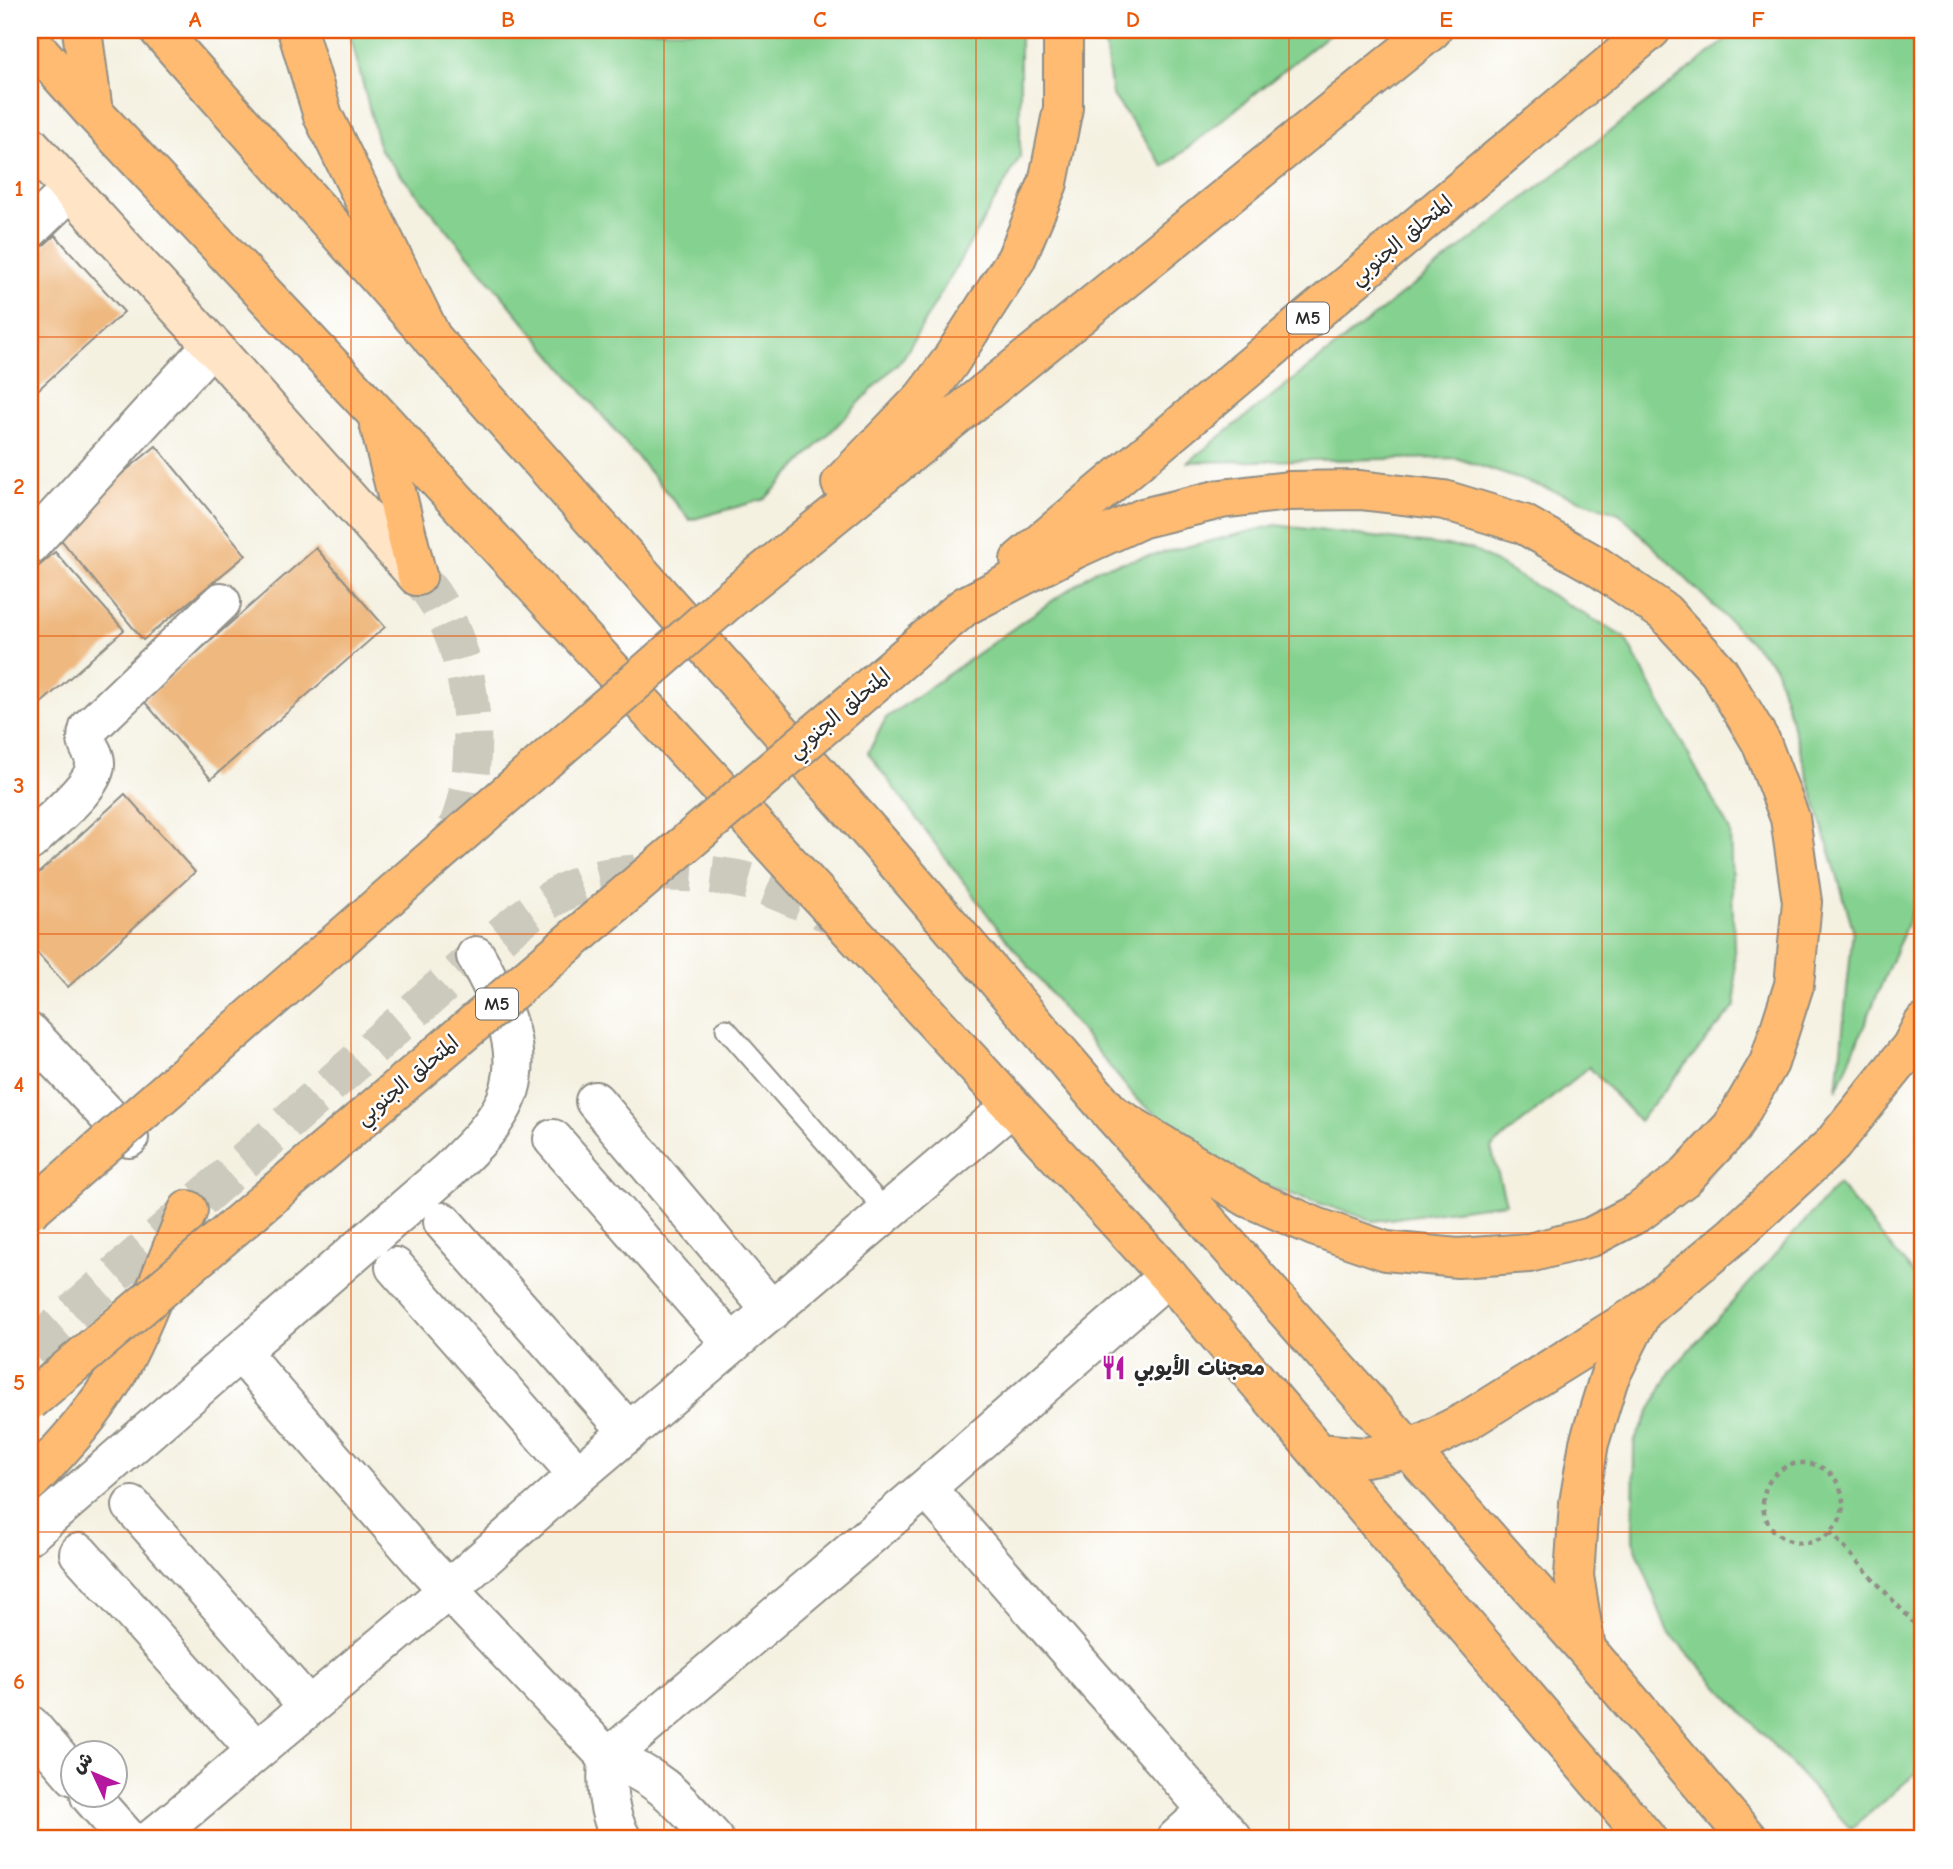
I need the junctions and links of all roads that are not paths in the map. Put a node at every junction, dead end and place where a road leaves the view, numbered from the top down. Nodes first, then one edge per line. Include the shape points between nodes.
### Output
1 (82, 30) edge
2 (159, 30) edge
3 (297, 30) edge
4 (1063, 30) edge
5 (1432, 30) edge
6 (1651, 30) edge
7 (30, 41) edge
8 (93, 112) junction
9 (30, 145) edge
10 (71, 190) junction
11 (30, 229) edge
12 (433, 340) junction
13 (212, 345) junction
14 (377, 414) junction
15 (30, 545) edge
16 (417, 576) joint
17 (729, 600) junction
18 (222, 602) dead end
19 (965, 606) junction
20 (30, 841) edge
21 (476, 956) dead end
22 (1923, 1024) edge
23 (726, 1029) dead end
24 (34, 1047) edge
25 (595, 1101) dead end
26 (1012, 1106) junction
27 (1112, 1114) junction
28 (129, 1139) dead end
29 (553, 1139) dead end
30 (30, 1210) edge
31 (188, 1210) dead end
32 (887, 1212) junction
33 (443, 1222) dead end
34 (395, 1267) dead end
35 (1168, 1276) junction
36 (772, 1311) junction
37 (1642, 1312) junction
38 (732, 1345) junction
39 (240, 1352) junction
40 (30, 1401) edge
41 (629, 1432) junction
42 (1411, 1448) junction
43 (1319, 1453) junction
44 (578, 1475) junction
45 (30, 1482) edge
46 (926, 1488) junction
47 (132, 1506) dead end
48 (30, 1534) edge
49 (79, 1553) dead end
50 (449, 1589) junction
51 (1586, 1649) junction
52 (308, 1706) junction
53 (30, 1726) edge
54 (256, 1750) junction
55 (608, 1758) junction
56 (60, 1760) edge
57 (102, 1810) edge
58 (1208, 1810) junction
59 (128, 1839) edge
60 (152, 1839) edge
61 (622, 1839) edge
62 (714, 1839) edge
63 (1176, 1839) edge
64 (1233, 1839) edge
65 (1647, 1839) edge
66 (1748, 1839) edge

1 - 8 main road
2 - 12 main road
3 - 12 main road via 323,116
4 - 17 main road via 1063,108 1048,183 1016,259 923,398
5 - 17 main road
6 - 19 main road, المتحلق الجنوبي / M5
7 - 8 main road
8 - 14 main road
9 - 10 street
10 - 11 street
10 - 13 street
12 - 27 main road via 877,840
13 - 15 street
13 - 16 street
14 - 16 main road
14 - 26 main road
17 - 30 main road, bridge
18 - 20 street via 89,728 86,737 94,758 93,777
19 - 27 main road via 1143,518 1221,499 1288,491 1360,490 1444,500 1523,524 1597,566 1664,612 1719,672 1761,742 1790,818 1802,902 1794,985 1769,1063 1732,1127 1684,1178 1639,1212 1591,1237 1529,1253 1482,1257 1386,1251 1249,1198
19 - 40 main road, المتحلق الجنوبي / M5, bridge
21 - 39 street via 508,1020 513,1050 512,1080 501,1112 449,1170
22 - 37 main road via 1911,1047 1832,1144
23 - 32 lane
24 - 28 street
25 - 36 street
26 - 32 street
26 - 35 main road
27 - 42 main road
29 - 38 street
31 - 45 main road via 119,1370 84,1424
32 - 36 street
33 - 41 street
34 - 44 street
35 - 43 main road
35 - 46 street
36 - 38 street
37 - 42 main road via 1465,1422
37 - 51 main road via 1609,1378 1589,1443 1579,1503 1574,1576
38 - 41 street
39 - 48 street
39 - 50 street
41 - 44 street
42 - 43 main road via 1365,1457
42 - 51 main road
43 - 65 main road
44 - 50 street
46 - 55 street
46 - 58 street
47 - 52 street
49 - 54 street
50 - 52 street
50 - 55 street
51 - 66 main road
52 - 54 street
53 - 56 street
54 - 60 street
55 - 61 street via 609,1808
55 - 62 street via 660,1783
57 - 59 street
58 - 63 street
58 - 64 street

